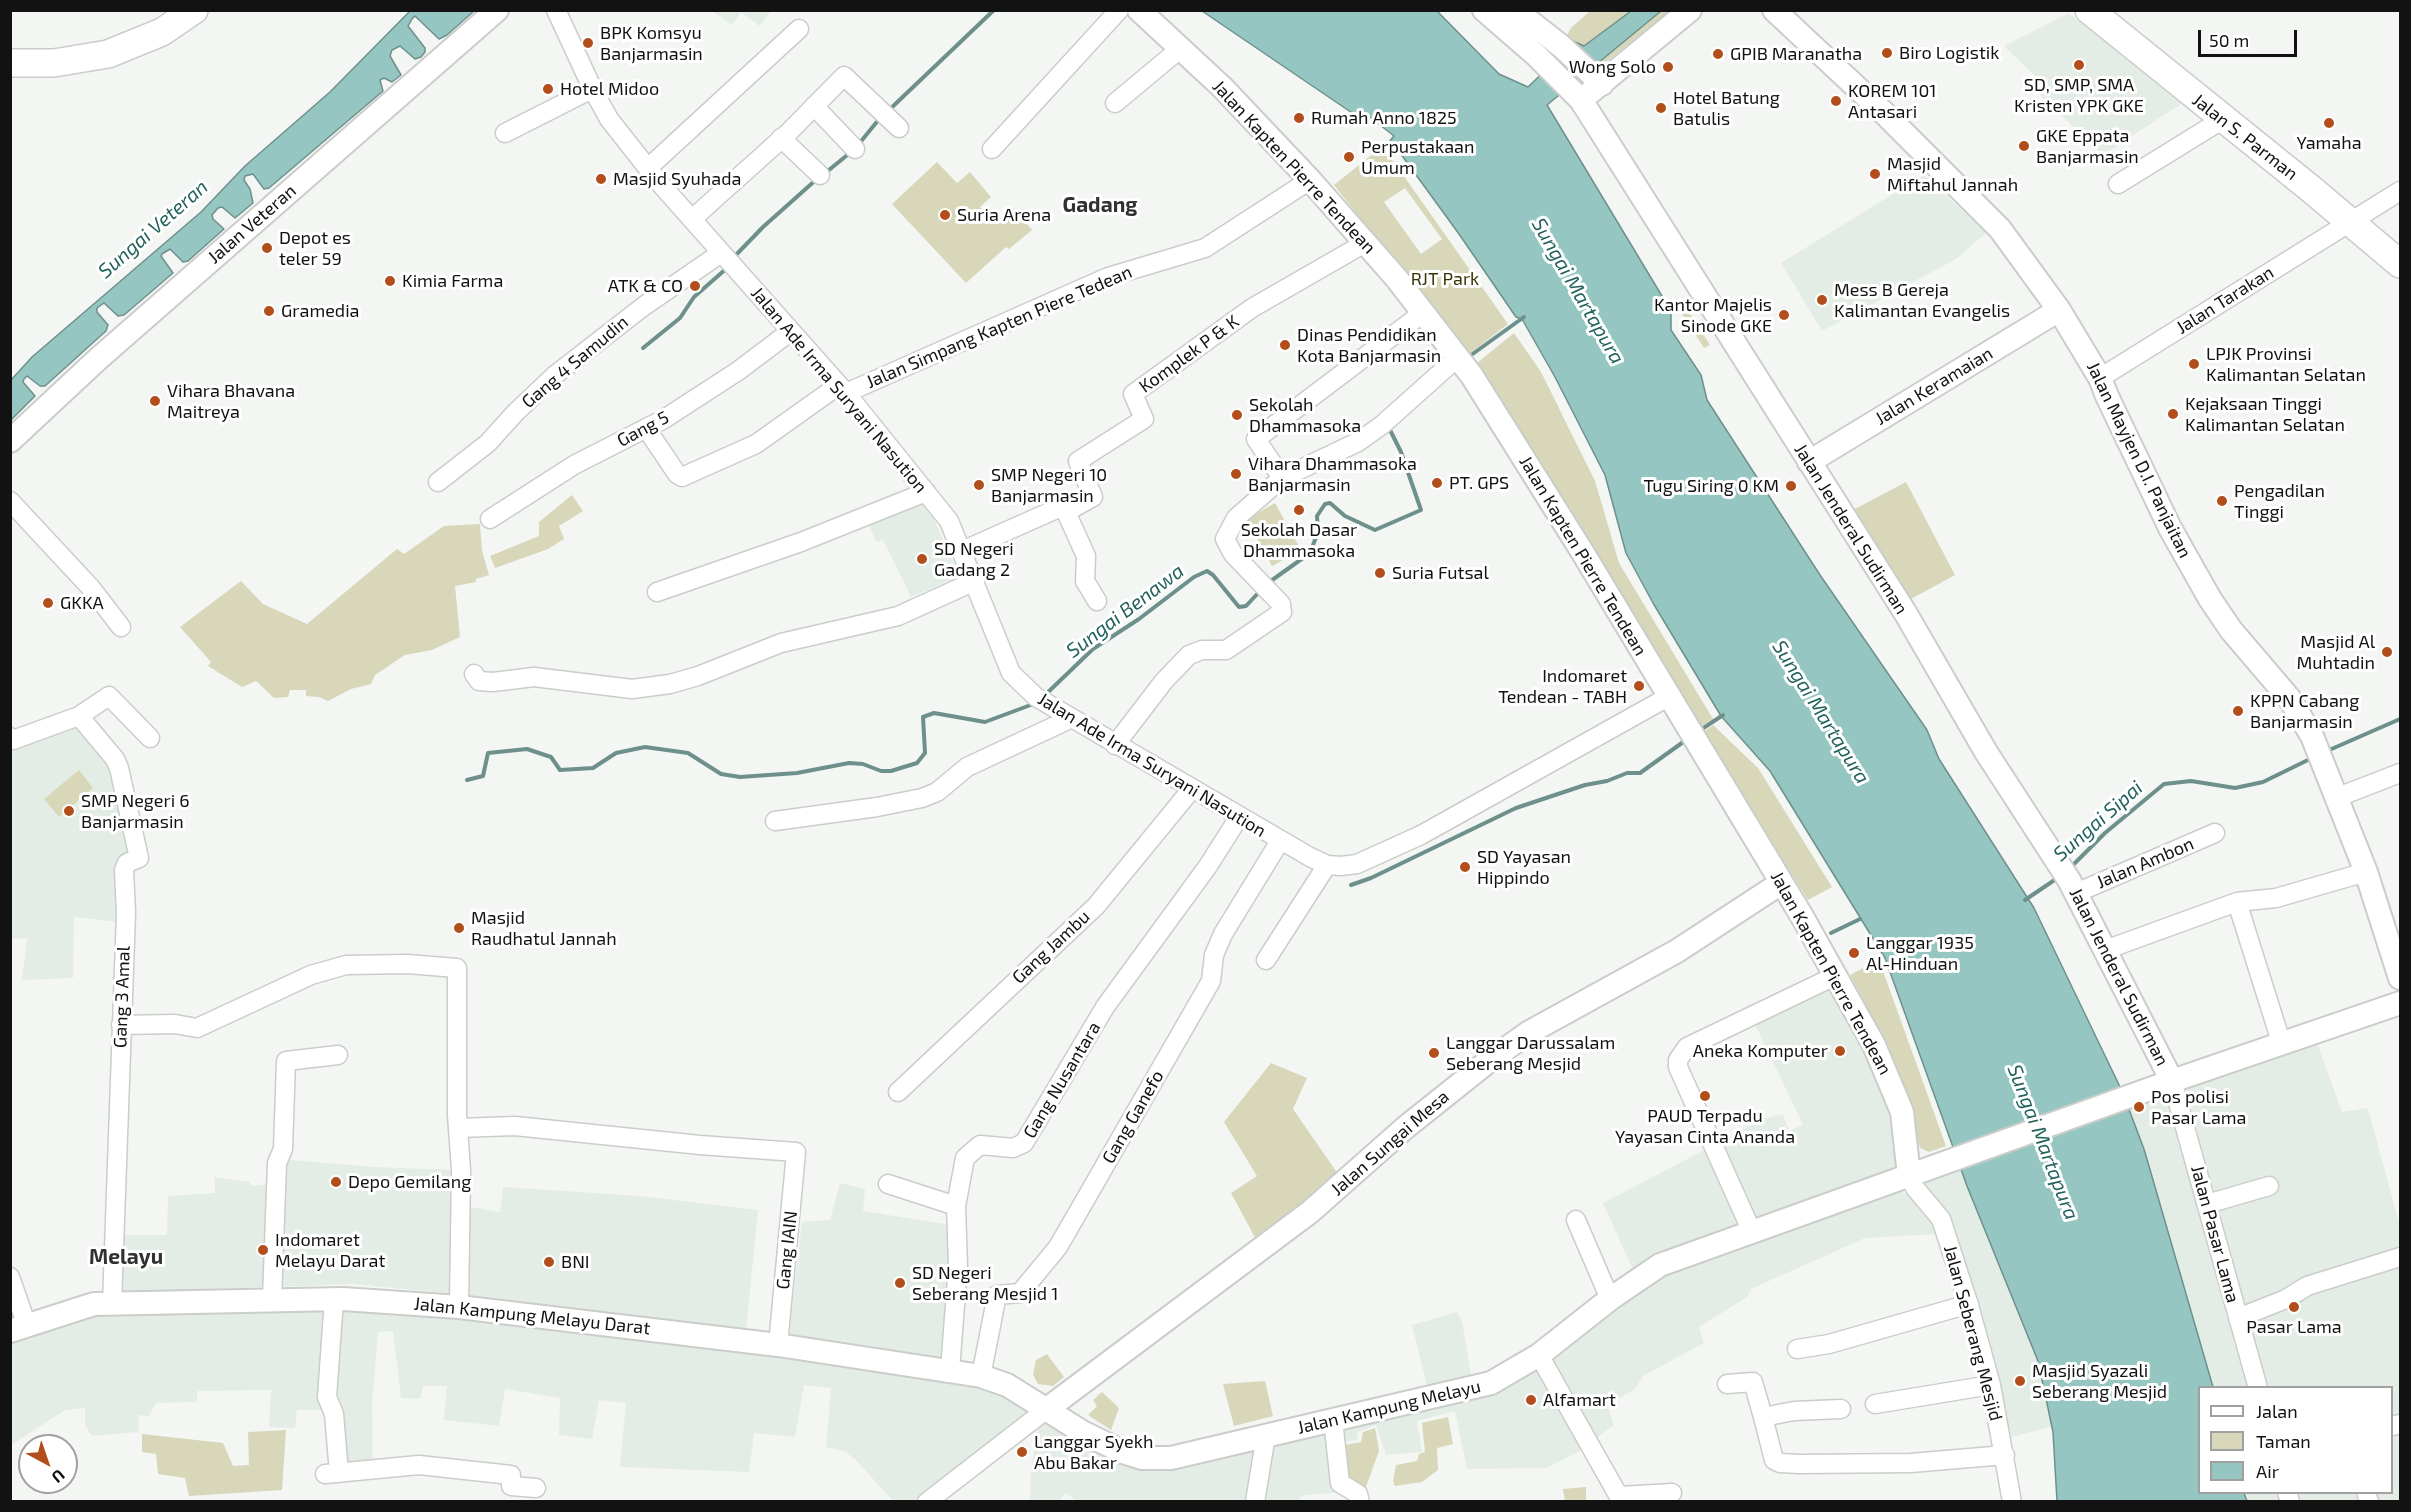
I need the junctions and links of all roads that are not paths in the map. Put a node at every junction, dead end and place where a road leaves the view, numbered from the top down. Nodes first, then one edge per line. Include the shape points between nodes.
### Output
1 (163, 10) edge
2 (194, 10) edge
3 (497, 10) edge
4 (556, 10) edge
5 (1119, 10) edge
6 (1139, 10) edge
7 (1484, 10) edge
8 (1515, 10) edge
9 (1690, 10) edge
10 (1774, 10) edge
11 (2089, 10) edge
12 (2113, 10) edge
13 (799, 29) dead end
14 (10, 45) edge
15 (1181, 48) junction
16 (10, 63) edge
17 (1596, 79) junction
18 (592, 88) junction
19 (1577, 96) junction
20 (1114, 103) dead end
21 (814, 106) junction
22 (899, 128) dead end
23 (2234, 128) junction
24 (505, 133) dead end
25 (781, 138) junction
26 (855, 149) dead end
27 (992, 149) dead end
28 (648, 168) junction
29 (820, 176) dead end
30 (1310, 180) junction
31 (2118, 184) dead end
32 (2400, 191) edge
33 (2356, 218) junction
34 (692, 219) junction
35 (1365, 243) junction
36 (2400, 246) edge
37 (721, 253) junction
38 (2400, 264) edge
39 (2059, 310) junction
40 (1424, 312) junction
41 (791, 332) junction
42 (1462, 361) junction
43 (2100, 378) junction
44 (842, 389) junction
45 (646, 428) junction
46 (10, 441) edge
47 (1809, 462) junction
48 (1282, 478) junction
49 (438, 482) dead end
50 (926, 492) junction
51 (10, 501) edge
52 (1066, 512) junction
53 (490, 519) dead end
54 (962, 551) junction
55 (975, 581) junction
56 (657, 592) dead end
57 (1097, 601) dead end
58 (121, 627) dead end
59 (474, 674) dead end
60 (1668, 697) junction
61 (79, 716) junction
62 (1072, 718) junction
63 (10, 737) edge
64 (150, 738) dead end
65 (1114, 745) junction
66 (2400, 773) edge
67 (1191, 790) junction
68 (2338, 797) junction
69 (1239, 817) junction
70 (775, 821) dead end
71 (2215, 833) dead end
72 (1280, 841) junction
73 (1327, 865) junction
74 (2366, 872) junction
75 (1781, 884) junction
76 (2072, 887) junction
77 (2237, 902) junction
78 (2105, 950) junction
79 (1266, 960) dead end
80 (1836, 976) junction
81 (2400, 978) edge
82 (2400, 1004) edge
83 (121, 1025) junction
84 (2282, 1045) junction
85 (338, 1055) dead end
86 (2172, 1081) junction
87 (898, 1092) dead end
88 (458, 1128) junction
89 (1909, 1176) junction
90 (888, 1184) dead end
91 (2269, 1186) dead end
92 (2207, 1204) junction
93 (956, 1206) junction
94 (1576, 1220) dead end
95 (1752, 1232) junction
96 (2400, 1257) edge
97 (10, 1277) edge
98 (272, 1299) junction
99 (334, 1299) junction
100 (1610, 1299) junction
101 (112, 1304) junction
102 (1969, 1304) junction
103 (459, 1307) junction
104 (2238, 1318) junction
105 (19, 1329) edge
106 (778, 1345) junction
107 (1797, 1349) dead end
108 (1539, 1355) junction
109 (950, 1370) junction
110 (981, 1376) junction
111 (1727, 1384) dead end
112 (1991, 1385) junction
113 (2257, 1386) edge
114 (1875, 1404) dead end
115 (1047, 1409) junction
116 (1841, 1409) dead end
117 (1763, 1417) junction
118 (1333, 1420) junction
119 (1266, 1435) junction
120 (2005, 1455) junction
121 (536, 1488) dead end
122 (1672, 1493) dead end
123 (1621, 1499) edge
124 (927, 1502) edge
125 (1255, 1502) edge
126 (1360, 1502) edge
127 (2012, 1502) edge

1 - 14 highway via 106,35 56,45
2 - 16 highway via 162,32 108,54 54,63
3 - 46 main road, Jalan Veteran via 98,359
4 - 18 street, Jalan Ade Irma Suryani Nasution
5 - 27 street
6 - 15 main road, Jalan Kapten Pierre Tendean
7 - 19 main road, Jalan Jenderal Sudirman
8 - 17 main road
9 - 17 main road
10 - 39 main road, Jalan Mayjen D.I. Panjaitan via 1985,213
11 - 23 highway, Jalan S. Parman
12 - 33 highway, Jalan S. Parman
13 - 28 street
15 - 20 street
15 - 30 main road, Jalan Kapten Pierre Tendean
17 - 19 main road
18 - 24 street
18 - 28 street, Jalan Ade Irma Suryani Nasution via 609,119
19 - 47 main road, Jalan Jenderal Sudirman
21 - 22 street via 845,76
21 - 25 street
21 - 26 street
23 - 31 street via 2220,121
23 - 33 highway, Jalan S. Parman
25 - 29 street
25 - 34 street
28 - 34 street, Jalan Ade Irma Suryani Nasution
30 - 35 main road, Jalan Kapten Pierre Tendean
30 - 44 street, Jalan Simpang Kapten Piere Tedean via 1205,248 1108,277
32 - 33 street, Jalan Tarakan
33 - 36 highway, Jalan S. Parman
33 - 38 highway, Jalan S. Parman
33 - 43 street, Jalan Tarakan
34 - 37 street, Jalan Ade Irma Suryani Nasution
35 - 40 main road, Jalan Kapten Pierre Tendean
35 - 52 street, Komplek P & K via 1252,308 1132,394 1144,419 1078,461 1093,497
37 - 41 street, Jalan Ade Irma Suryani Nasution
37 - 49 street, Gang 4 Samudin via 555,375 488,443
39 - 43 main road, Jalan Mayjen D.I. Panjaitan
39 - 47 main road, Jalan Keramaian
40 - 42 main road, Jalan Kapten Pierre Tendean
40 - 48 street via 1256,439
41 - 44 street, Jalan Ade Irma Suryani Nasution
41 - 45 street, Gang 5 via 738,371
42 - 48 street via 1358,442
42 - 60 main road, Jalan Kapten Pierre Tendean via 1583,552
43 - 68 main road, Jalan Mayjen D.I. Panjaitan via 2170,528 2232,630 2289,698 2315,741
44 - 45 street, Jalan Simpang Kapten Piere Tedean via 756,444 682,477
44 - 50 street, Jalan Ade Irma Suryani Nasution
45 - 53 street, Gang 5 via 574,465
47 - 76 main road, Jalan Jenderal Sudirman
48 - 65 street via 1236,518 1225,539 1233,554 1281,604 1282,612 1226,650 1202,650 1189,655
50 - 54 street, Jalan Ade Irma Suryani Nasution via 950,521
50 - 56 street via 801,542
51 - 58 street via 91,588
52 - 54 street via 1061,507
52 - 57 street via 1086,556 1085,581
54 - 55 street, Jalan Ade Irma Suryani Nasution
55 - 59 street via 898,616 781,643 669,684 632,689 534,677 486,682 479,681
55 - 62 street, Jalan Ade Irma Suryani Nasution via 1011,673 1036,697
60 - 73 street, Jalan Ade Irma Suryani Nasution via 1421,835 1358,864
60 - 75 main road, Jalan Kapten Pierre Tendean
61 - 63 street via 13,740
61 - 64 street via 112,697
61 - 83 street, Gang 3 Amal via 119,768 139,858 127,863 124,870
62 - 65 street, Jalan Ade Irma Suryani Nasution
62 - 70 street via 967,767 938,792 922,798
65 - 67 street, Jalan Ade Irma Suryani Nasution
66 - 68 street
67 - 69 street, Jalan Ade Irma Suryani Nasution
67 - 87 street, Gang Jambu via 1096,906
68 - 74 main road, Jalan Mayjen D.I. Panjaitan
69 - 72 street, Jalan Ade Irma Suryani Nasution
69 - 93 street, Gang Nusantara via 1105,1007 1024,1143 1013,1148 980,1145 968,1153
71 - 76 street, Jalan Ambon
72 - 73 street, Jalan Ade Irma Suryani Nasution
72 - 110 street, Gang Ganefo via 1223,934 1214,955 1211,981 1058,1247 1020,1293 997,1295
73 - 79 street
74 - 77 street via 2277,897
74 - 81 main road, Jalan Mayjen D.I. Panjaitan
75 - 80 main road, Jalan Kapten Pierre Tendean
75 - 115 main road, Jalan Sungai Mesa via 1677,951 1528,1033 1490,1060 1310,1212
76 - 78 main road, Jalan Jenderal Sudirman
77 - 78 street
77 - 84 street
78 - 86 main road, Jalan Jenderal Sudirman
80 - 89 main road, Jalan Kapten Pierre Tendean via 1891,1079 1902,1112
80 - 95 street via 1687,1047 1678,1060
82 - 84 main road, Jalan Kampung Melayu
83 - 88 street via 176,1024 197,1028 311,975 346,965 457,968
83 - 101 street, Gang 3 Amal
84 - 86 main road, Jalan Kampung Melayu
85 - 98 street via 286,1061 284,1149 277,1163
86 - 89 main road, Jalan Kampung Melayu
86 - 92 street, Jalan Pasar Lama
88 - 103 street
88 - 106 street, Gang IAIN via 515,1126 796,1152
89 - 95 main road, Jalan Kampung Melayu
89 - 102 street, Jalan Seberang Mesjid via 1941,1220
90 - 93 street
91 - 92 street
92 - 104 street, Jalan Pasar Lama
93 - 109 street, Gang Nusantara via 958,1266
94 - 100 street
95 - 100 main road, Jalan Kampung Melayu via 1660,1265
96 - 104 street via 2307,1286
97 - 105 street
98 - 99 main road, Jalan Kampung Melayu Darat
98 - 101 main road, Jalan Kampung Melayu Darat
99 - 103 main road, Jalan Kampung Melayu Darat
99 - 121 street via 327,1397 334,1414 332,1474 419,1465 511,1475 511,1486
100 - 108 main road, Jalan Kampung Melayu
101 - 105 main road, Jalan Kampung Melayu Darat via 94,1305
102 - 107 street via 1829,1344
102 - 112 street, Jalan Seberang Mesjid
103 - 106 main road, Jalan Kampung Melayu Darat
104 - 113 street, Jalan Pasar Lama
106 - 109 main road, Jalan Kampung Melayu Darat
108 - 118 main road, Jalan Kampung Melayu via 1491,1383
108 - 123 street
109 - 110 main road, Jalan Kampung Melayu Darat
110 - 115 main road, Jalan Kampung Melayu Darat via 1007,1385
111 - 117 street via 1753,1382
112 - 114 street
112 - 120 street, Jalan Seberang Mesjid
115 - 119 main road, Jalan Kampung Melayu via 1107,1445 1142,1458 1171,1458
115 - 124 street
116 - 117 street
117 - 120 street via 1771,1456 1780,1463 1911,1463
118 - 119 main road, Jalan Kampung Melayu
118 - 126 street via 1340,1482 1358,1494
119 - 125 street
120 - 127 street, Jalan Seberang Mesjid
122 - 123 street

